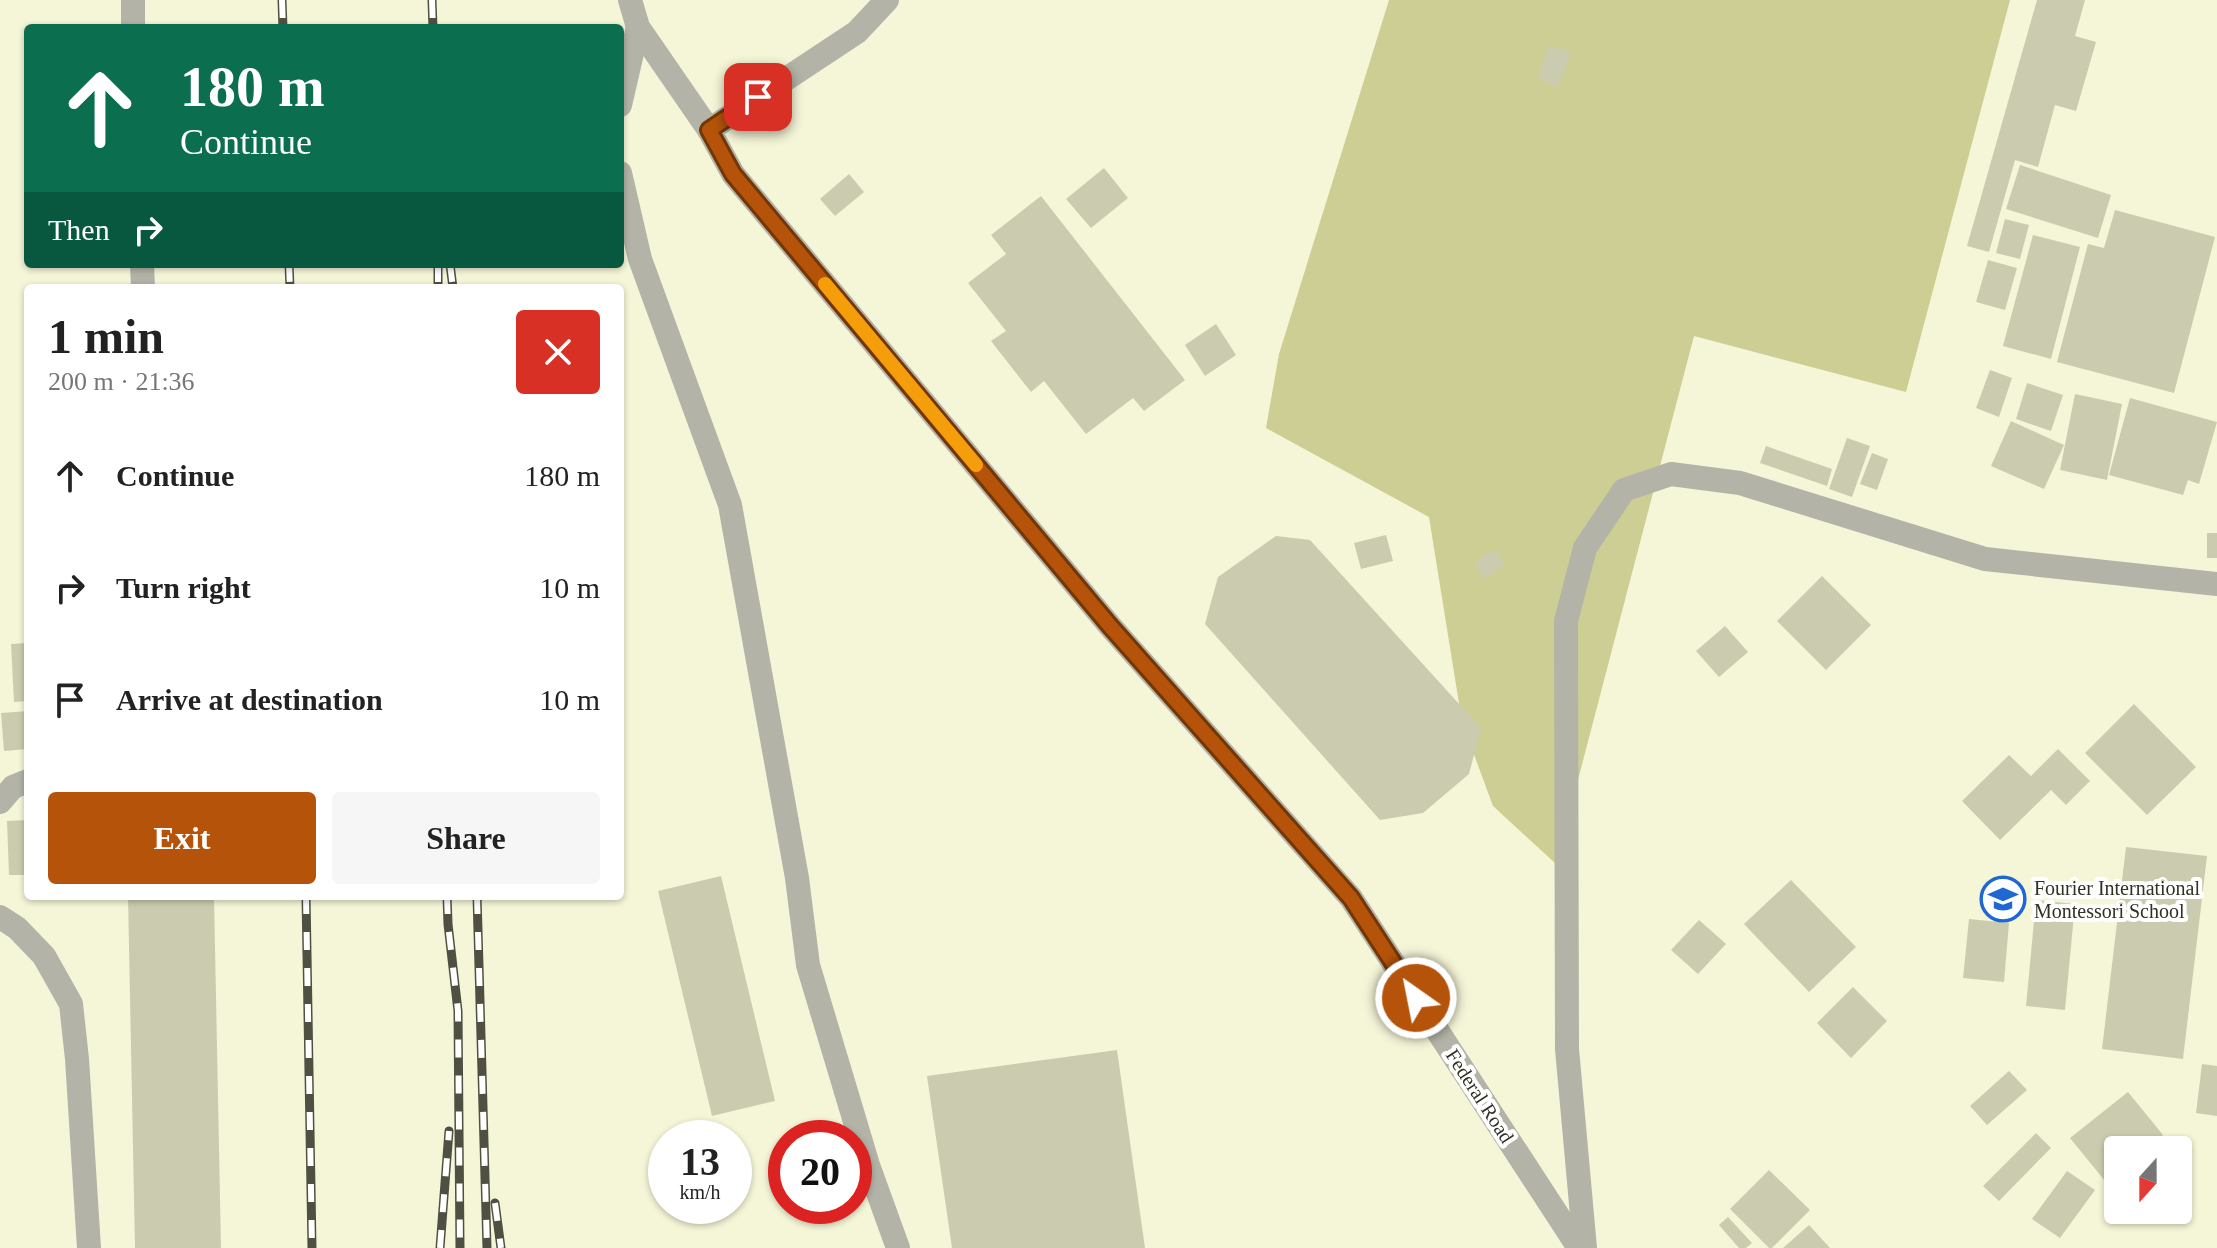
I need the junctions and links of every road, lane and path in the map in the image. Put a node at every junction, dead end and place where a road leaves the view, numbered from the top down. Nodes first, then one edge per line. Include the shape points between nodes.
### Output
1 (133, 0) edge
2 (630, 0) edge
3 (887, 0) edge
4 (133, 24) edge
5 (638, 27) junction
6 (624, 88) edge
7 (709, 130) junction
8 (624, 190) edge
9 (2217, 584) edge
10 (24, 783) edge
11 (0, 802) edge
12 (0, 917) edge
13 (89, 1248) edge
14 (898, 1248) edge
15 (1582, 1248) edge

1 - 4 street
2 - 5 street
3 - 7 street via 857,32
5 - 6 street
5 - 7 street, Federal Road
7 - 15 street, Federal Road via 733,174 1110,626 1351,898
8 - 14 street via 640,259 730,505 808,965
9 - 15 street via 1985,559 1740,483 1671,474 1624,490 1585,548 1566,621 1567,1049
10 - 11 street
12 - 13 street via 44,956 71,1004

